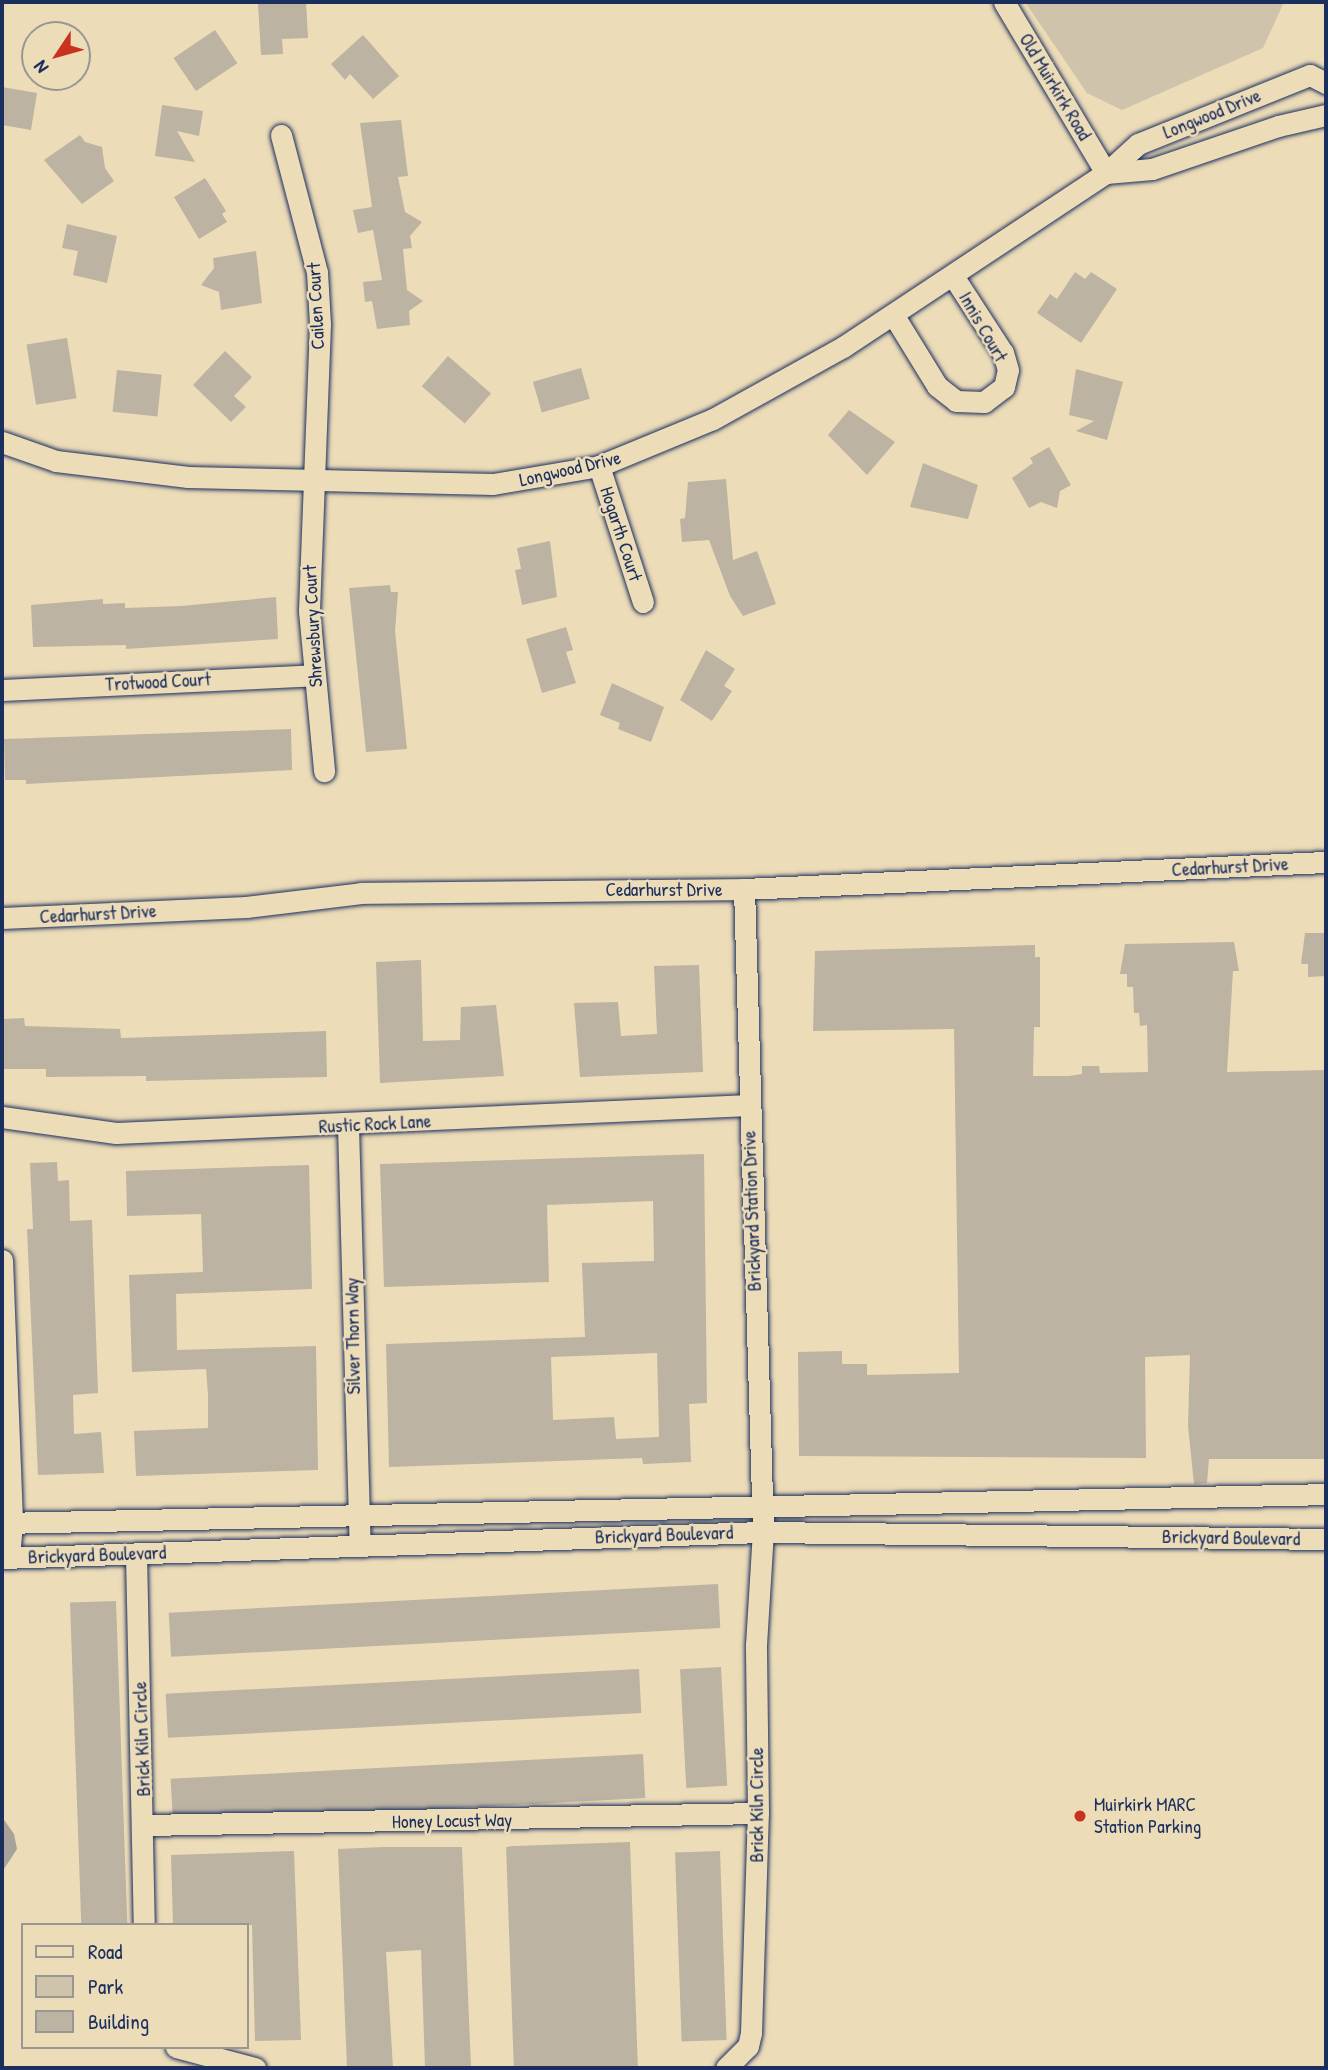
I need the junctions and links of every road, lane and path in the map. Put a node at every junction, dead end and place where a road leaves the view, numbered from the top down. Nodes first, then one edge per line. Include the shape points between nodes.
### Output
1 (1004, 2) edge
2 (1326, 83) edge
3 (1326, 115) edge
4 (281, 135) dead end
5 (1106, 173) junction
6 (953, 276) junction
7 (894, 316) junction
8 (2, 442) edge
9 (599, 466) junction
10 (315, 481) junction
11 (643, 602) dead end
12 (315, 675) junction
13 (2, 690) edge
14 (324, 771) dead end
15 (1326, 862) edge
16 (744, 889) junction
17 (2, 918) edge
18 (749, 1105) junction
19 (2, 1117) edge
20 (348, 1126) junction
21 (2, 1260) edge
22 (1326, 1494) edge
23 (761, 1503) junction
24 (356, 1513) junction
25 (7, 1523) edge
26 (762, 1532) junction
27 (1326, 1539) edge
28 (360, 1546) junction
29 (136, 1553) junction
30 (5, 1558) edge
31 (758, 1813) junction
32 (145, 1825) junction
33 (144, 1923) edge
34 (184, 2049) edge
35 (255, 2068) edge
36 (726, 2068) edge

1 - 5 street, Old Muirkirk Road
2 - 5 street, Longwood Drive via 1310,75 1138,144
3 - 5 street, Longwood Drive via 1278,126 1152,169
4 - 10 street, Cailen Court via 317,272
5 - 6 street, Longwood Drive
6 - 7 street, Longwood Drive
6 - 7 street, Innis Court via 1003,353 1008,370 1004,387 984,402 956,401 937,386
7 - 9 street, Longwood Drive via 713,419
8 - 10 street, Longwood Drive via 56,461 116,470
9 - 10 street, Longwood Drive via 493,484
9 - 11 street, Hogarth Court
10 - 12 street, Shrewsbury Court via 309,611
12 - 13 street, Trotwood Court
12 - 14 street, Shrewsbury Court
15 - 16 street, Cedarhurst Drive
16 - 17 street, Cedarhurst Drive via 410,891 246,907
16 - 18 street, Brickyard Station Drive
18 - 20 street, Rustic Rock Lane
18 - 23 street, Brickyard Station Drive
19 - 20 street, Rustic Rock Lane via 116,1133
20 - 24 street, Silver Thorn Way
21 - 25 street
22 - 23 street, Brickyard Boulevard
23 - 24 street, Brickyard Boulevard
23 - 26 street, Brickyard Station Drive
24 - 25 street, Brickyard Boulevard
24 - 28 street, Silver Thorn Way
25 - 30 street
26 - 27 street, Brickyard Boulevard
26 - 28 street, Brickyard Boulevard
26 - 31 street, Brick Kiln Circle via 756,1645
28 - 29 street, Brickyard Boulevard
29 - 30 street, Brickyard Boulevard
29 - 32 street, Brick Kiln Circle
31 - 32 street, Honey Locust Way
31 - 36 street, Brick Kiln Circle via 751,2034 748,2046
32 - 33 street, Brick Kiln Circle
34 - 35 street

